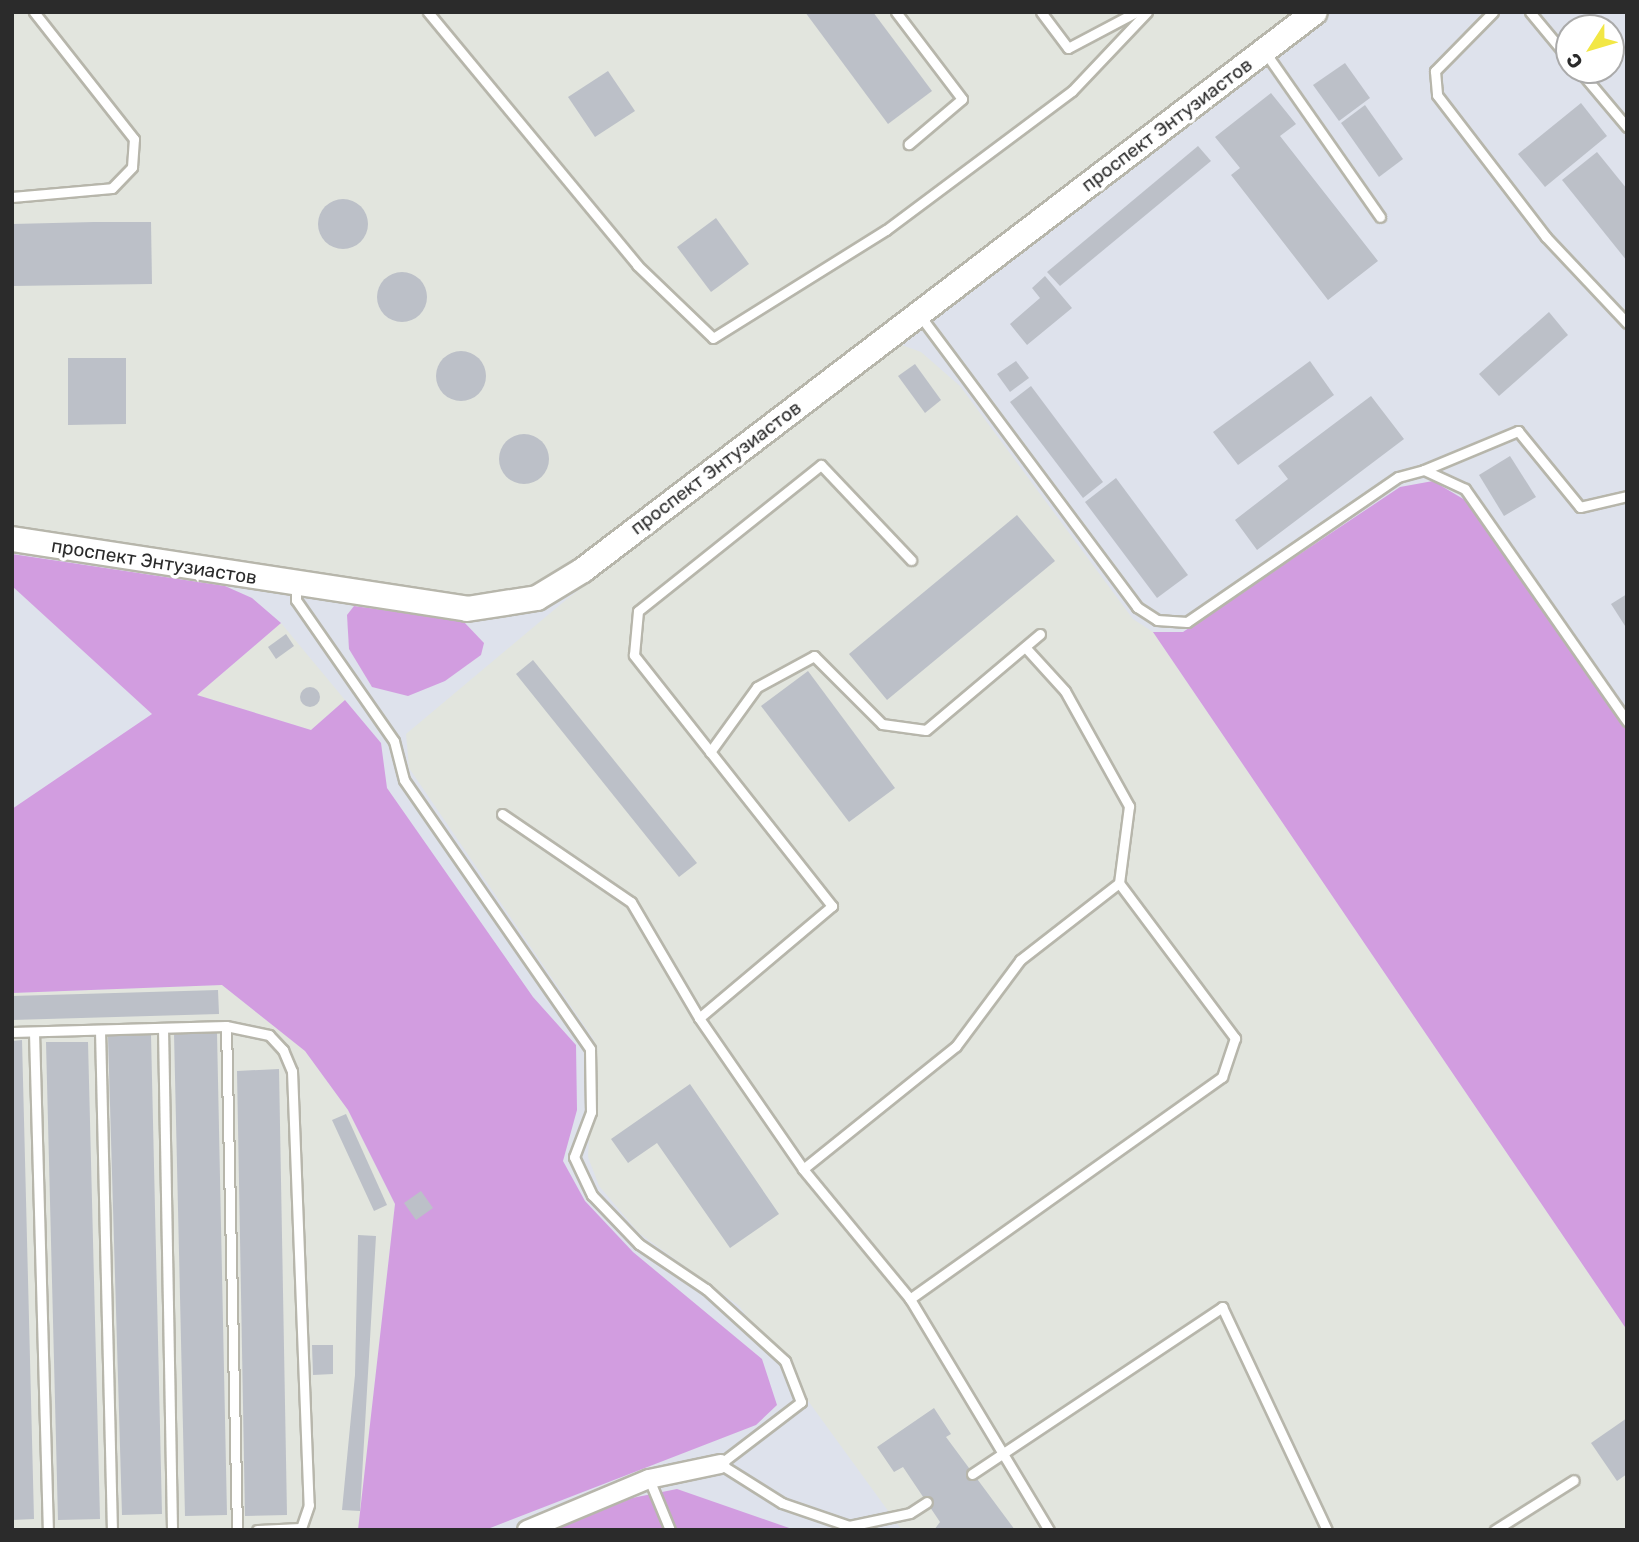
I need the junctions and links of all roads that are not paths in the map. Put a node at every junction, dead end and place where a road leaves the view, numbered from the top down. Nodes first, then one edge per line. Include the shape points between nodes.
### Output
1 (34, 12) edge
2 (428, 12) edge
3 (897, 12) edge
4 (1041, 12) edge
5 (1136, 12) edge
6 (1147, 12) edge
7 (1315, 12) edge
8 (1493, 12) edge
9 (1530, 12) edge
10 (1555, 42) edge
11 (1264, 51) junction
12 (1591, 84) edge
13 (1627, 127) edge
14 (909, 144) dead end
15 (12, 197) edge
16 (1380, 217) dead end
17 (919, 314) junction
18 (1627, 323) edge
19 (1424, 470) junction
20 (1627, 496) edge
21 (12, 539) edge
22 (911, 560) dead end
23 (296, 586) junction
24 (1040, 634) dead end
25 (1025, 647) junction
26 (1627, 721) edge
27 (710, 752) junction
28 (502, 814) dead end
29 (1119, 883) junction
30 (699, 1018) junction
31 (226, 1026) junction
32 (163, 1028) junction
33 (100, 1030) junction
34 (12, 1032) edge
35 (34, 1032) junction
36 (803, 1169) junction
37 (910, 1299) junction
38 (1004, 1453) junction
39 (720, 1464) junction
40 (971, 1474) dead end
41 (649, 1479) junction
42 (1574, 1480) dead end
43 (927, 1503) dead end
44 (850, 1528) edge
45 (48, 1530) edge
46 (112, 1530) edge
47 (172, 1530) edge
48 (237, 1530) edge
49 (257, 1530) edge
50 (527, 1530) edge
51 (670, 1530) edge
52 (1049, 1530) edge
53 (1327, 1530) edge
54 (1495, 1530) edge

1 - 15 lane via 134,139 132,167 112,188
2 - 6 lane via 637,265 713,338 886,230 1050,107
3 - 14 lane via 962,99
4 - 5 lane via 1068,48
7 - 11 street, проспект Энтузиастов
8 - 18 lane via 1435,71 1437,95 1546,237
9 - 10 lane
11 - 16 lane
11 - 17 street, проспект Энтузиастов
12 - 13 lane
17 - 19 lane via 1137,607 1157,620 1187,622 1398,477
17 - 23 street, проспект Энтузиастов via 537,598 467,609
19 - 20 lane via 1518,431 1580,507
19 - 26 lane via 1465,489
21 - 23 street, проспект Энтузиастов
22 - 27 lane via 821,465 638,611 634,654
23 - 39 lane via 296,600 394,741 404,780 590,1049 590,1112 574,1157 592,1195 639,1244 706,1289 785,1361 801,1402
24 - 25 lane
25 - 27 lane via 926,730 882,724 814,656 757,687
25 - 29 lane via 1065,691 1129,806
27 - 30 lane via 832,906
28 - 30 lane via 631,902
29 - 36 lane via 1020,960 956,1046
29 - 37 lane via 1235,1038 1222,1077
30 - 36 lane
31 - 32 lane
31 - 48 lane
31 - 49 lane via 269,1035 292,1071 309,1505 302,1528
32 - 33 lane
32 - 47 lane
33 - 35 lane
33 - 46 lane
34 - 35 lane
35 - 45 lane
36 - 37 lane
37 - 38 lane
38 - 40 lane
38 - 52 lane
38 - 53 lane via 1222,1307
39 - 41 street
39 - 44 lane via 782,1503
41 - 50 street
41 - 51 lane
42 - 54 lane
43 - 44 lane via 910,1513

